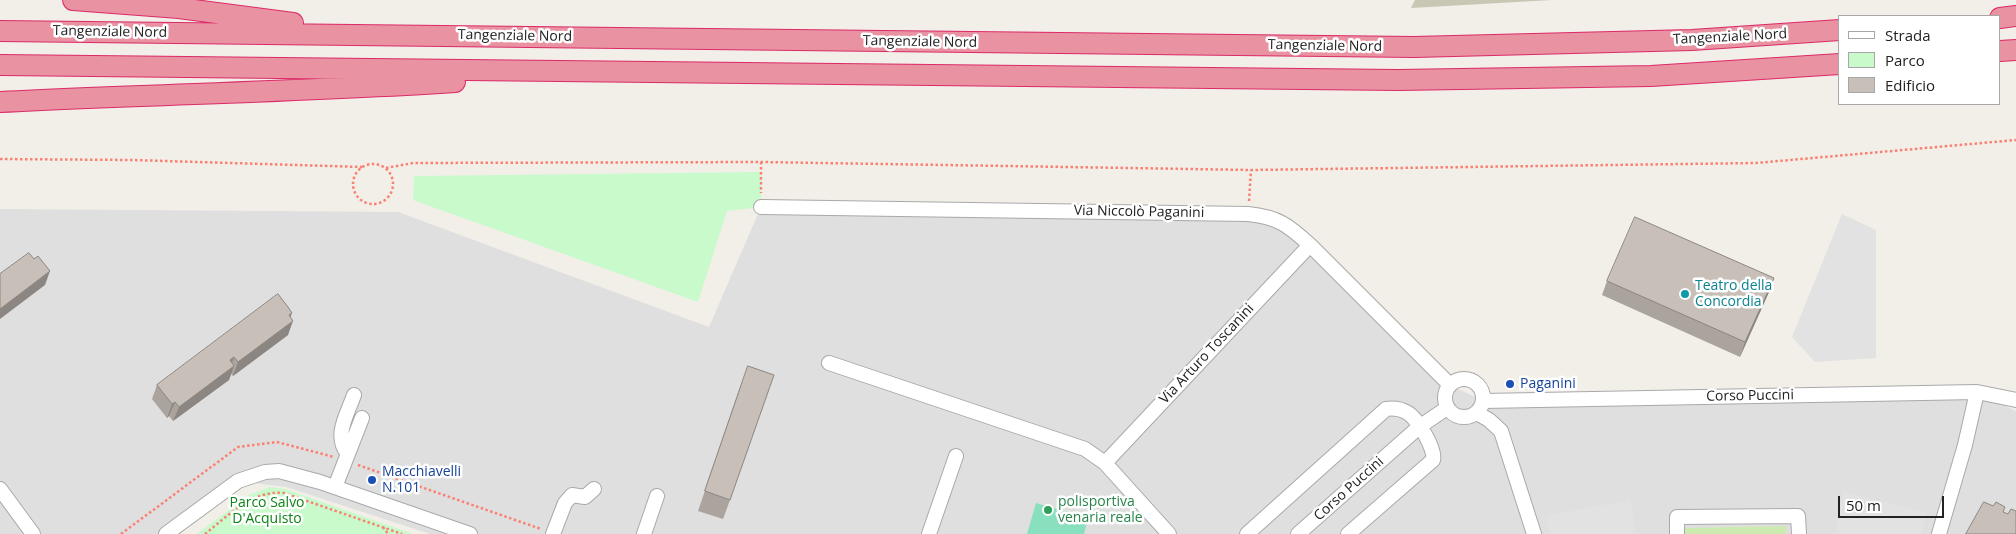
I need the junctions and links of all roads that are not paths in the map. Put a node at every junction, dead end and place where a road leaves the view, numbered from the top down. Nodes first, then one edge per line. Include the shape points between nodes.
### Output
1 (73, 0) edge
2 (2016, 16) edge
3 (2001, 18) edge
4 (1838, 30) edge
5 (0, 31) edge
6 (381, 35) junction
7 (2016, 50) edge
8 (2001, 51) edge
9 (1838, 64) edge
10 (0, 65) edge
11 (611, 72) junction
12 (0, 102) edge
13 (761, 207) road end
14 (1310, 245) junction
15 (829, 363) dead end
16 (1450, 385) junction
17 (1977, 392) junction
18 (354, 395) dead end
19 (2016, 400) edge
20 (1480, 407) junction
21 (1447, 408) junction
22 (362, 418) dead end
23 (1419, 427) junction
24 (348, 454) junction
25 (956, 456) dead end
26 (1105, 463) junction
27 (335, 487) junction
28 (0, 489) edge
29 (594, 489) dead end
30 (657, 496) dead end
31 (33, 534) edge
32 (166, 534) edge
33 (470, 534) edge
34 (553, 534) edge
35 (644, 534) edge
36 (929, 534) edge
37 (1169, 534) edge
38 (1247, 534) edge
39 (1298, 534) edge
40 (1348, 534) edge
41 (1534, 534) edge
42 (1677, 534) edge
43 (1798, 534) edge
44 (1938, 534) edge

1 - 6 highway via 179,8
2 - 3 highway
4 - 6 highway, Tangenziale Nord via 1692,40 1414,46
5 - 6 highway, Tangenziale Nord
7 - 8 highway
9 - 11 highway via 1651,76 1398,80
10 - 11 highway
11 - 12 highway via 380,87
13 - 14 street, Via Niccolò Paganini via 1248,214 1268,216 1288,225
14 - 16 street, Via Niccolò Paganini
14 - 26 street, Via Arturo Toscanini
15 - 26 street via 1085,449
16 - 20 street via 1464,379 1472,381 1482,392
16 - 21 street via 1445,392
17 - 19 street, Corso Puccini
17 - 20 street, Corso Puccini
17 - 44 street
18 - 24 street via 340,437 341,446
20 - 21 street via 1463,418
20 - 41 street via 1501,431
21 - 23 street, Corso Puccini
22 - 24 street
23 - 38 street via 1408,412 1386,409
23 - 39 street, Corso Puccini
23 - 40 street via 1433,450 1433,460
24 - 27 street
25 - 36 street
26 - 37 street
27 - 32 street via 279,471 251,475
27 - 33 street
28 - 31 street
29 - 34 street via 585,497 572,495 565,503
30 - 35 street
42 - 43 street via 1677,517 1798,516

